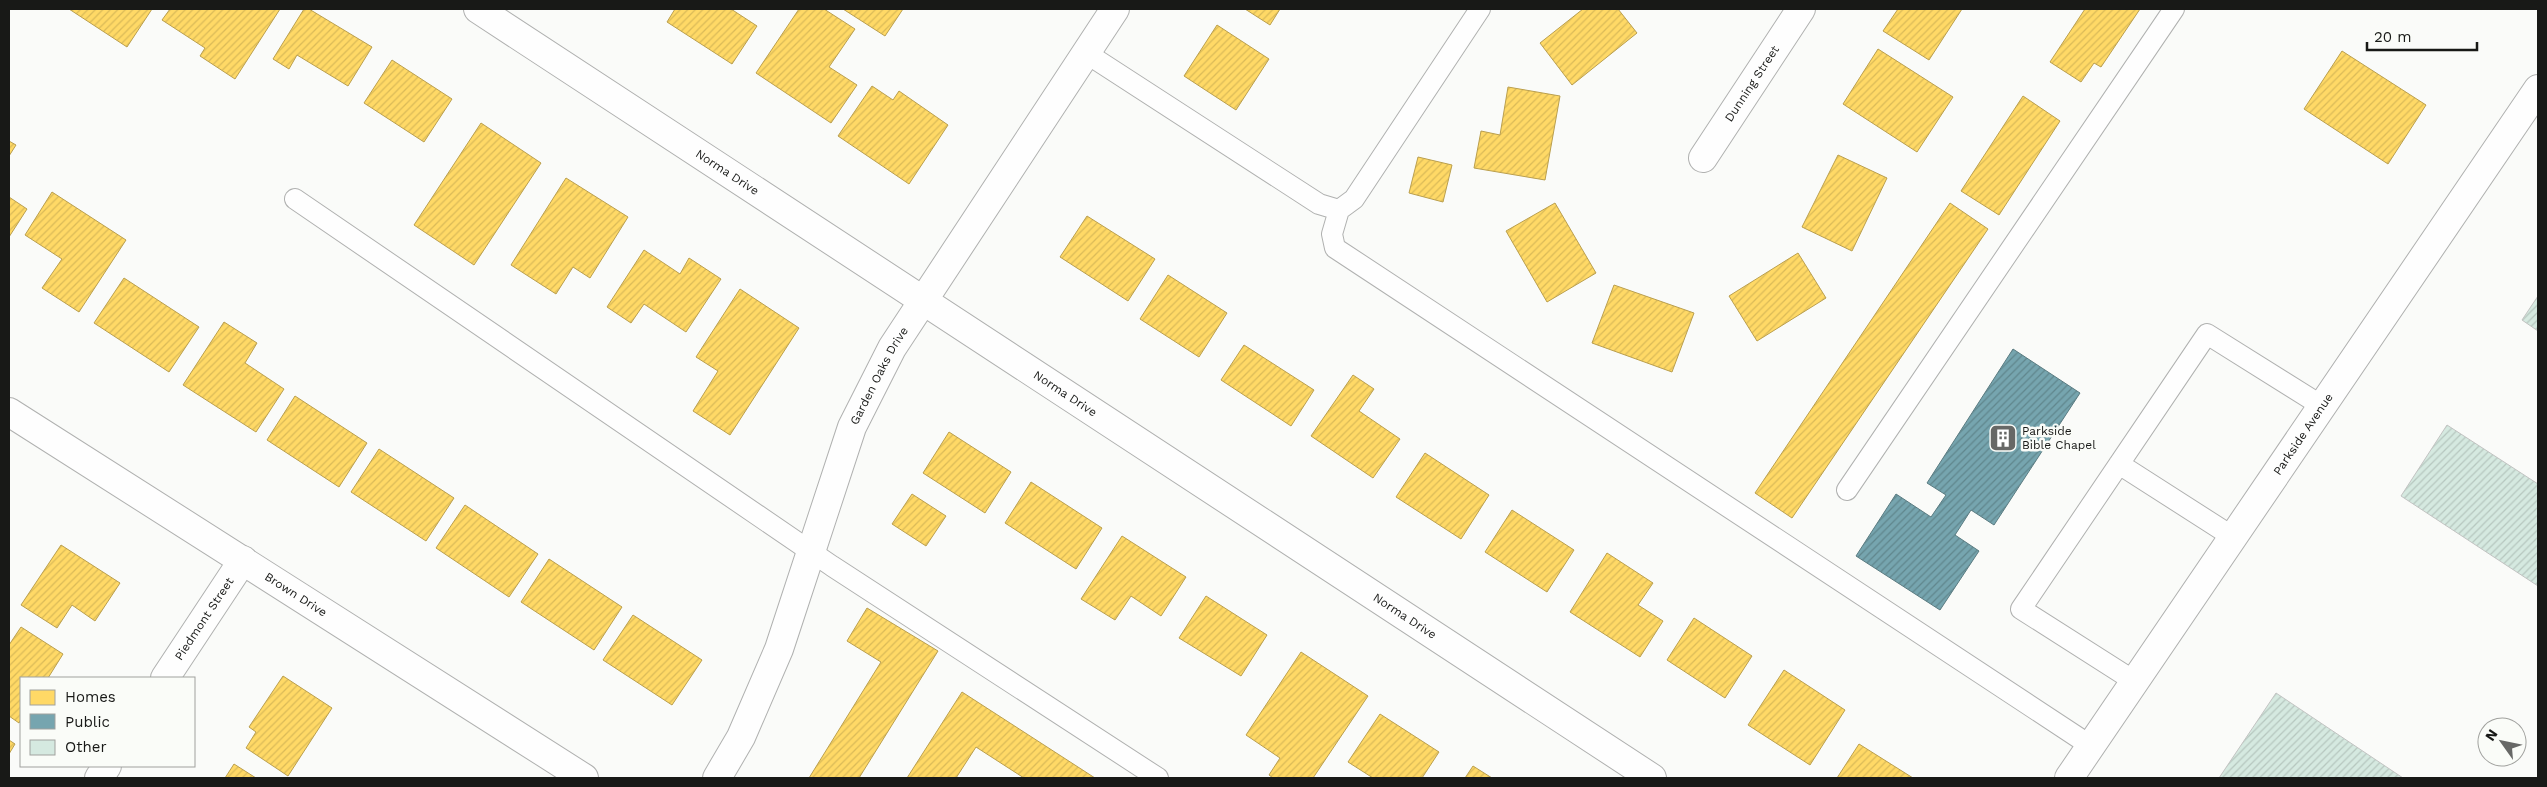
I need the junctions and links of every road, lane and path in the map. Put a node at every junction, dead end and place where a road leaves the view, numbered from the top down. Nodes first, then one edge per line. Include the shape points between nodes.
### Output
1 (478, 9) edge
2 (1115, 9) edge
3 (1480, 9) edge
4 (1801, 9) edge
5 (2174, 9) edge
6 (1086, 53) junction
7 (2538, 89) edge
8 (1703, 158) dead end
9 (295, 199) dead end
10 (1338, 210) junction
11 (923, 301) junction
12 (2322, 406) junction
13 (9, 412) edge
14 (2119, 464) junction
15 (1847, 490) dead end
16 (2233, 537) junction
17 (810, 552) junction
18 (243, 560) junction
19 (166, 677) edge
20 (2134, 681) junction
21 (2091, 746) junction
22 (106, 767) edge
23 (99, 778) edge
24 (584, 778) edge
25 (716, 778) edge
26 (1158, 778) edge
27 (1652, 778) edge
28 (2069, 778) edge

1 - 11 street, Norma Drive
2 - 6 street, Garden Oaks Drive
3 - 10 lane via 1354,199
4 - 8 street, Dunning Street
5 - 15 lane
6 - 10 lane via 1319,204
6 - 11 street, Garden Oaks Drive
7 - 12 street, Parkside Avenue
9 - 17 lane
10 - 21 lane via 1332,234 1335,248
11 - 17 street, Garden Oaks Drive via 892,348 852,427
11 - 27 street, Norma Drive
12 - 14 lane via 2207,334
12 - 16 street, Parkside Avenue
13 - 18 street, Brown Drive
14 - 16 lane
14 - 20 lane via 2021,609
16 - 20 street, Parkside Avenue
17 - 25 street, Garden Oaks Drive via 779,649 741,737
17 - 26 lane
18 - 19 street, Piedmont Street
18 - 24 street, Brown Drive
20 - 21 street, Parkside Avenue
21 - 28 street, Parkside Avenue
22 - 23 street

